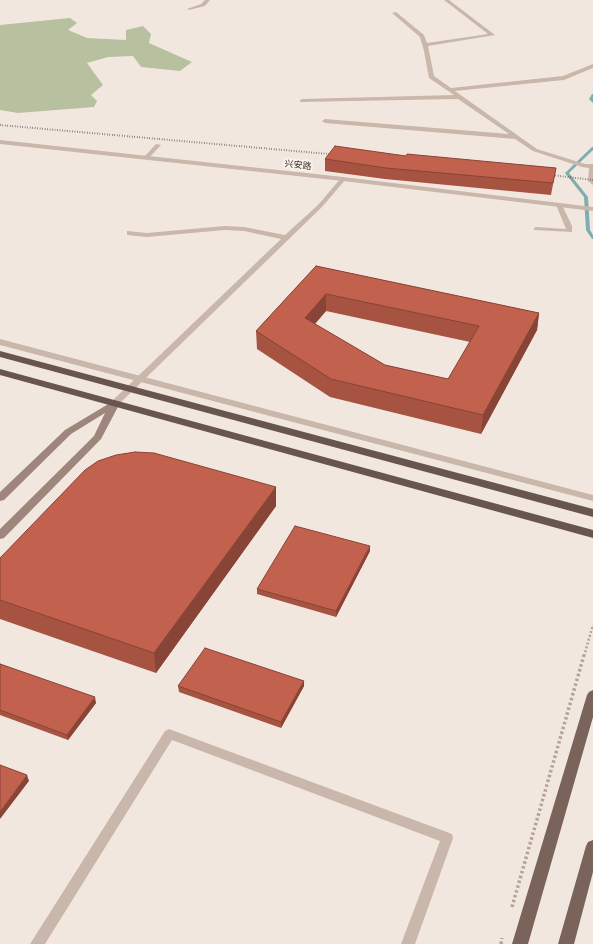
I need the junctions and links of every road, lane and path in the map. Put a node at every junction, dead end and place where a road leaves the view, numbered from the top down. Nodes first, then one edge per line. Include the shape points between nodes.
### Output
1 (208, 0) edge
2 (446, 0) edge
3 (189, 9) dead end
4 (394, 13) dead end
5 (425, 45) junction
6 (593, 66) edge
7 (450, 90) junction
8 (460, 97) junction
9 (302, 101) dead end
10 (325, 121) dead end
11 (517, 137) junction
12 (0, 142) edge
13 (158, 145) dead end
14 (146, 158) junction
15 (593, 166) edge
16 (343, 179) junction
17 (593, 183) edge
18 (563, 206) junction
19 (593, 209) edge
20 (536, 229) dead end
21 (130, 233) dead end
22 (286, 238) junction
23 (0, 342) edge
24 (0, 354) edge
25 (0, 372) edge
26 (140, 379) junction
27 (130, 388) junction
28 (115, 403) junction
29 (0, 498) edge
30 (593, 498) edge
31 (593, 513) edge
32 (0, 534) edge
33 (593, 534) edge
34 (593, 625) edge
35 (593, 695) edge
36 (593, 846) edge
37 (510, 914) dead end
38 (503, 936) dead end
39 (36, 944) edge
40 (408, 944) edge
41 (501, 944) edge
42 (520, 944) edge
43 (566, 944) edge

1 - 3 street via 203,5
2 - 5 street via 492,35
4 - 5 street via 422,36
5 - 7 street via 431,77
6 - 7 street via 564,78
7 - 8 street
8 - 9 street
8 - 11 street
10 - 11 street
11 - 15 street via 535,150 584,166
12 - 14 street, 兴安路
13 - 14 lane
14 - 16 street, 兴安路
15 - 17 street
16 - 18 street, 兴安路
16 - 22 street via 320,206
18 - 19 street, 兴安路
18 - 20 lane via 570,231
21 - 22 street via 148,235 225,228 244,229
22 - 26 street
23 - 26 street
24 - 27 highway
25 - 28 highway
26 - 27 street
26 - 30 street
27 - 28 street
27 - 31 highway
28 - 29 main road via 68,432
28 - 32 main road via 98,438
28 - 33 highway
34 - 37 path
35 - 42 main road
36 - 43 main road
38 - 41 path
39 - 40 lane via 169,734 446,838

